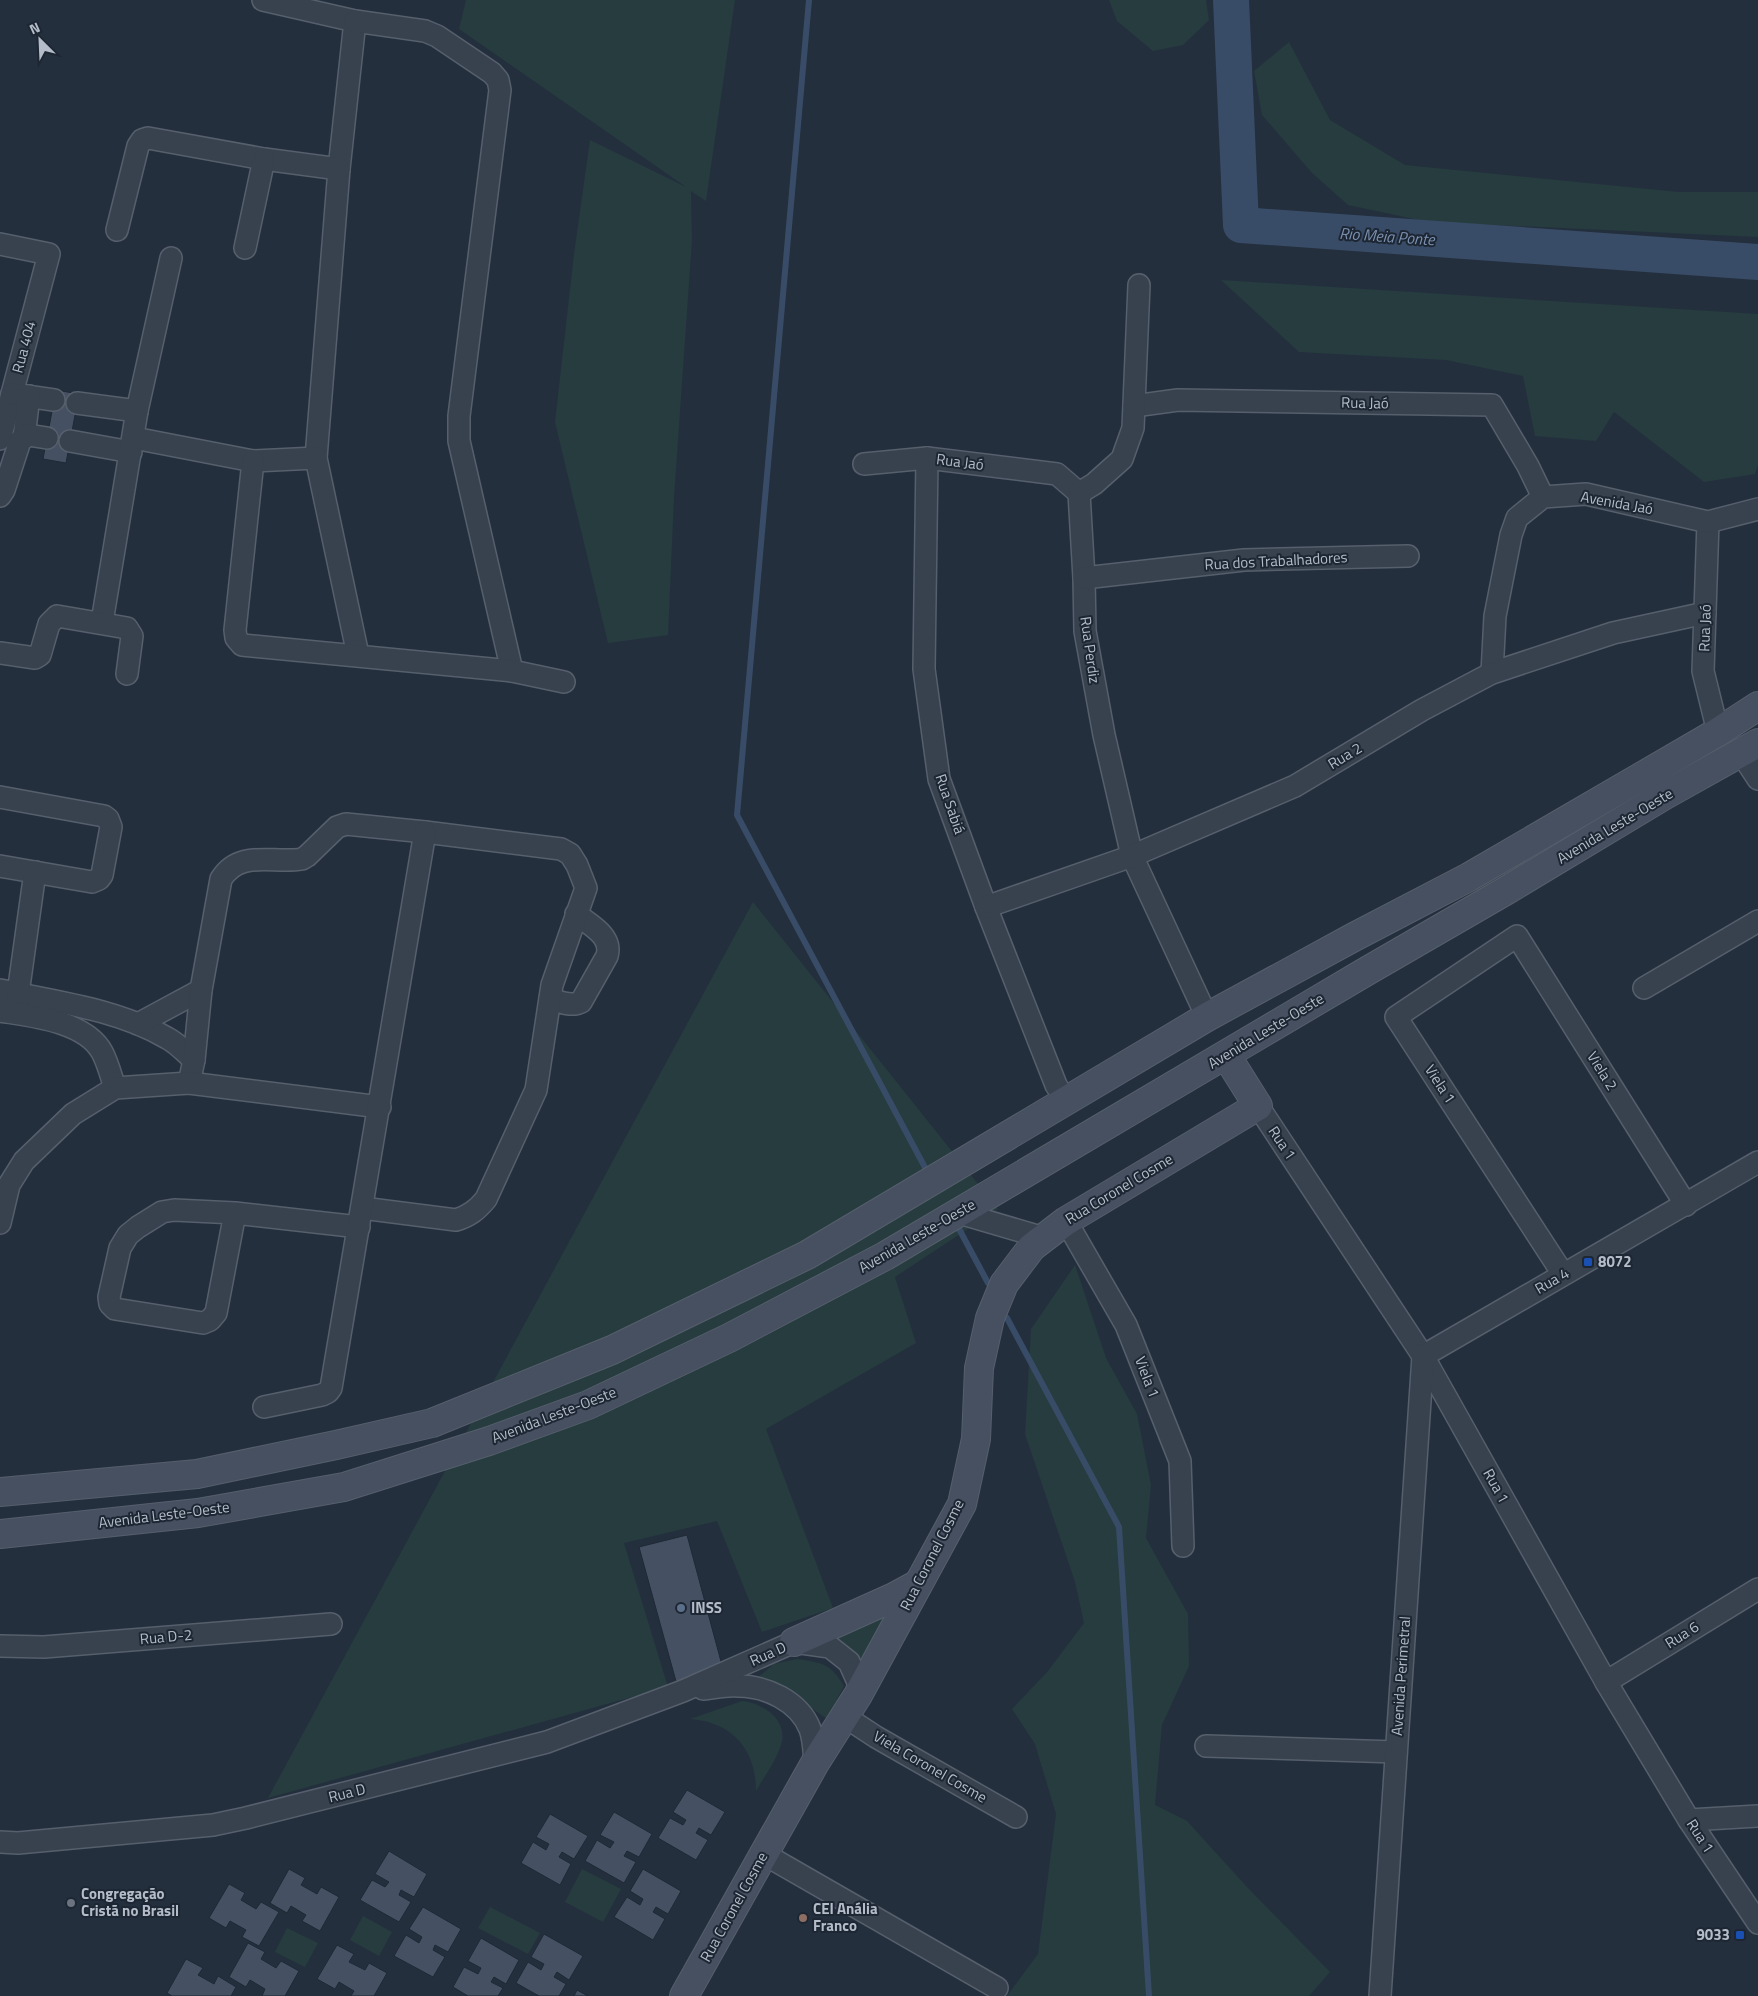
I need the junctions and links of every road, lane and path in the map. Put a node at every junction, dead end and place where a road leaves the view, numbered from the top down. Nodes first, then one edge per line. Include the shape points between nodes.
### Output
1 (263, 0) edge
2 (355, 21) junction
3 (264, 159) junction
4 (339, 170) junction
5 (117, 230) dead end
6 (0, 244) edge
7 (245, 248) dead end
8 (171, 258) dead end
9 (1139, 285) dead end
10 (21, 395) junction
11 (54, 400) dead end
12 (77, 403) dead end
13 (1134, 406) junction
14 (137, 411) junction
15 (24, 437) junction
16 (47, 438) dead end
17 (0, 439) edge
18 (70, 441) dead end
19 (132, 445) junction
20 (316, 458) junction
21 (927, 458) junction
22 (253, 461) junction
23 (864, 464) dead end
24 (1079, 493) junction
25 (0, 496) edge
26 (1543, 497) junction
27 (1758, 508) edge
28 (1708, 522) junction
29 (1408, 556) dead end
30 (1084, 578) junction
31 (1705, 613) junction
32 (102, 622) junction
33 (0, 653) edge
34 (358, 655) junction
35 (512, 671) junction
36 (1492, 673) junction
37 (127, 674) dead end
38 (564, 682) dead end
39 (1758, 706) edge
40 (1718, 732) junction
41 (1750, 748) edge
42 (1758, 779) edge
43 (0, 797) edge
44 (425, 832) junction
45 (1132, 856) junction
46 (0, 866) edge
47 (35, 872) junction
48 (986, 907) junction
49 (576, 914) junction
50 (1758, 921) edge
51 (1517, 936) joint
52 (1292, 970) junction
53 (1644, 988) dead end
54 (201, 990) junction
55 (550, 1000) junction
56 (8, 1002) edge
57 (1312, 1003) junction
58 (1206, 1017) junction
59 (138, 1024) junction
60 (1226, 1055) junction
61 (194, 1060) junction
62 (189, 1083) junction
63 (115, 1088) junction
64 (1066, 1101) junction
65 (1258, 1106) junction
66 (380, 1108) junction
67 (1758, 1162) edge
68 (1686, 1205) junction
69 (235, 1213) junction
70 (959, 1213) junction
71 (360, 1218) junction
72 (1066, 1221) junction
73 (0, 1223) edge
74 (1044, 1238) junction
75 (1563, 1274) junction
76 (714, 1302) junction
77 (673, 1321) junction
78 (730, 1338) junction
79 (1423, 1356) junction
80 (686, 1358) junction
81 (264, 1407) dead end
82 (0, 1492) edge
83 (0, 1534) edge
84 (1183, 1546) dead end
85 (918, 1584) junction
86 (1758, 1589) edge
87 (331, 1624) dead end
88 (794, 1642) junction
89 (0, 1646) edge
90 (1606, 1682) junction
91 (683, 1691) junction
92 (851, 1706) junction
93 (1206, 1746) dead end
94 (1396, 1752) junction
95 (815, 1763) junction
96 (1758, 1816) edge
97 (1016, 1817) dead end
98 (1689, 1820) junction
99 (0, 1842) edge
100 (764, 1854) junction
101 (1758, 1923) edge
102 (997, 1988) dead end
103 (684, 1996) edge
104 (1380, 1996) edge

1 - 2 street
2 - 4 street
2 - 35 street via 425,31 437,36 498,80 500,90 459,416 459,441
3 - 4 street
3 - 5 street via 148,138 142,140
3 - 7 street
4 - 20 street
6 - 10 street, Rua 404 via 49,254
8 - 14 street
9 - 13 street
10 - 11 street
10 - 15 street
10 - 17 street, Rua 404
12 - 14 street
13 - 24 street via 1133,428 1122,459
13 - 26 street, Rua Jaó via 1178,400 1492,406
14 - 19 street
15 - 16 street
15 - 25 street
18 - 19 street
19 - 22 street
19 - 32 street
20 - 22 street
20 - 34 street
21 - 23 street, Rua Jaó
21 - 24 street, Rua Jaó via 1057,474
21 - 48 street, Rua Sabiá via 924,670 939,779
22 - 34 street via 236,638 242,645
24 - 30 street, Rua Perdiz
26 - 28 street, Avenida Jaó via 1586,494
26 - 36 street via 1517,518 1511,535 1496,616
27 - 28 street, Avenida Jaó
28 - 31 street, Rua Jaó
29 - 30 street, Rua dos Trabalhadores via 1244,560
30 - 45 street, Rua Perdiz via 1084,631
31 - 36 street, Rua 2 via 1613,633
31 - 40 street, Rua Jaó via 1703,671
32 - 33 street via 57,616 49,624 40,655 35,658
32 - 37 street via 127,628 132,636
34 - 35 street
35 - 38 street
36 - 45 street, Rua 2 via 1422,710 1295,786
39 - 40 main road, Avenida Leste-Oeste
40 - 52 main road, Avenida Leste-Oeste via 1469,877
41 - 42 street
41 - 57 main road, Avenida Leste-Oeste
43 - 47 street via 108,819 111,826 99,880 92,882
44 - 49 street via 561,849 570,854 586,888
44 - 54 street via 341,824 302,859 245,860 227,869 221,879
44 - 66 street
45 - 48 street, Rua 2
45 - 58 street, Rua Perdiz
46 - 47 street
47 - 56 street
48 - 64 street, Rua Sabiá via 1056,1085
49 - 55 street
49 - 55 street via 606,938 608,956 581,1002 571,1004
50 - 53 street
51 - 68 street, Viela 2
51 - 75 street, Viela 1 via 1396,1017
52 - 57 main road
52 - 58 main road, Avenida Leste-Oeste
54 - 59 street
54 - 61 street
55 - 71 street via 536,1090 486,1199 478,1209 456,1220
56 - 59 street via 100,1012
56 - 63 street via 85,1033 102,1052
57 - 60 main road, Avenida Leste-Oeste
58 - 64 main road, Avenida Leste-Oeste
59 - 61 street via 168,1038
60 - 65 main road, Rua 1
60 - 70 main road, Avenida Leste-Oeste
61 - 62 street
62 - 63 street
62 - 66 street
63 - 73 street via 73,1114 24,1161 9,1185
64 - 76 main road, Avenida Leste-Oeste via 807,1255
65 - 72 main road, Rua Coronel Cosme
65 - 79 street, Rua 1
66 - 71 street
67 - 68 street, Rua 4
68 - 75 street, Rua 4
69 - 69 street via 174,1210 162,1212 138,1227 120,1248 110,1304 115,1309 203,1322 210,1320 216,1313
69 - 71 street
70 - 74 street
70 - 78 main road, Avenida Leste-Oeste via 818,1293
71 - 81 street via 331,1388 322,1395
72 - 74 main road, Rua Coronel Cosme
72 - 84 street, Viela 1 via 1126,1325 1180,1461
74 - 85 main road, Rua Coronel Cosme via 1032,1247 1004,1284 990,1318 979,1368 976,1439 962,1504
75 - 79 street, Rua 4
76 - 77 main road, Avenida Leste-Oeste
76 - 78 main road via 715,1317
77 - 80 main road via 688,1325 693,1333 694,1343
77 - 82 main road, Avenida Leste-Oeste via 612,1350 432,1423 197,1474
78 - 80 main road, Avenida Leste-Oeste
79 - 90 street, Rua 1
79 - 94 street, Avenida Perimetral
80 - 83 main road, Avenida Leste-Oeste via 588,1405 489,1441 344,1487 198,1513
85 - 88 main road via 847,1620
85 - 92 main road, Rua Coronel Cosme
86 - 90 street, Rua 6
87 - 89 street, Rua D-2 via 44,1646
88 - 91 street, Rua D
88 - 92 street, Rua D via 830,1647 849,1662 858,1682
90 - 98 street, Rua 1
91 - 95 street, Rua D via 738,1686 768,1690 794,1706 809,1727
91 - 99 street, Rua D via 547,1742 246,1818 214,1825
92 - 95 main road, Rua Coronel Cosme
92 - 97 street, Viela Coronel Cosme via 876,1737
93 - 94 street
94 - 104 street, Avenida Perimetral
95 - 100 main road, Rua Coronel Cosme
96 - 98 street
98 - 101 street, Rua 1
100 - 102 street
100 - 103 main road, Rua Coronel Cosme

